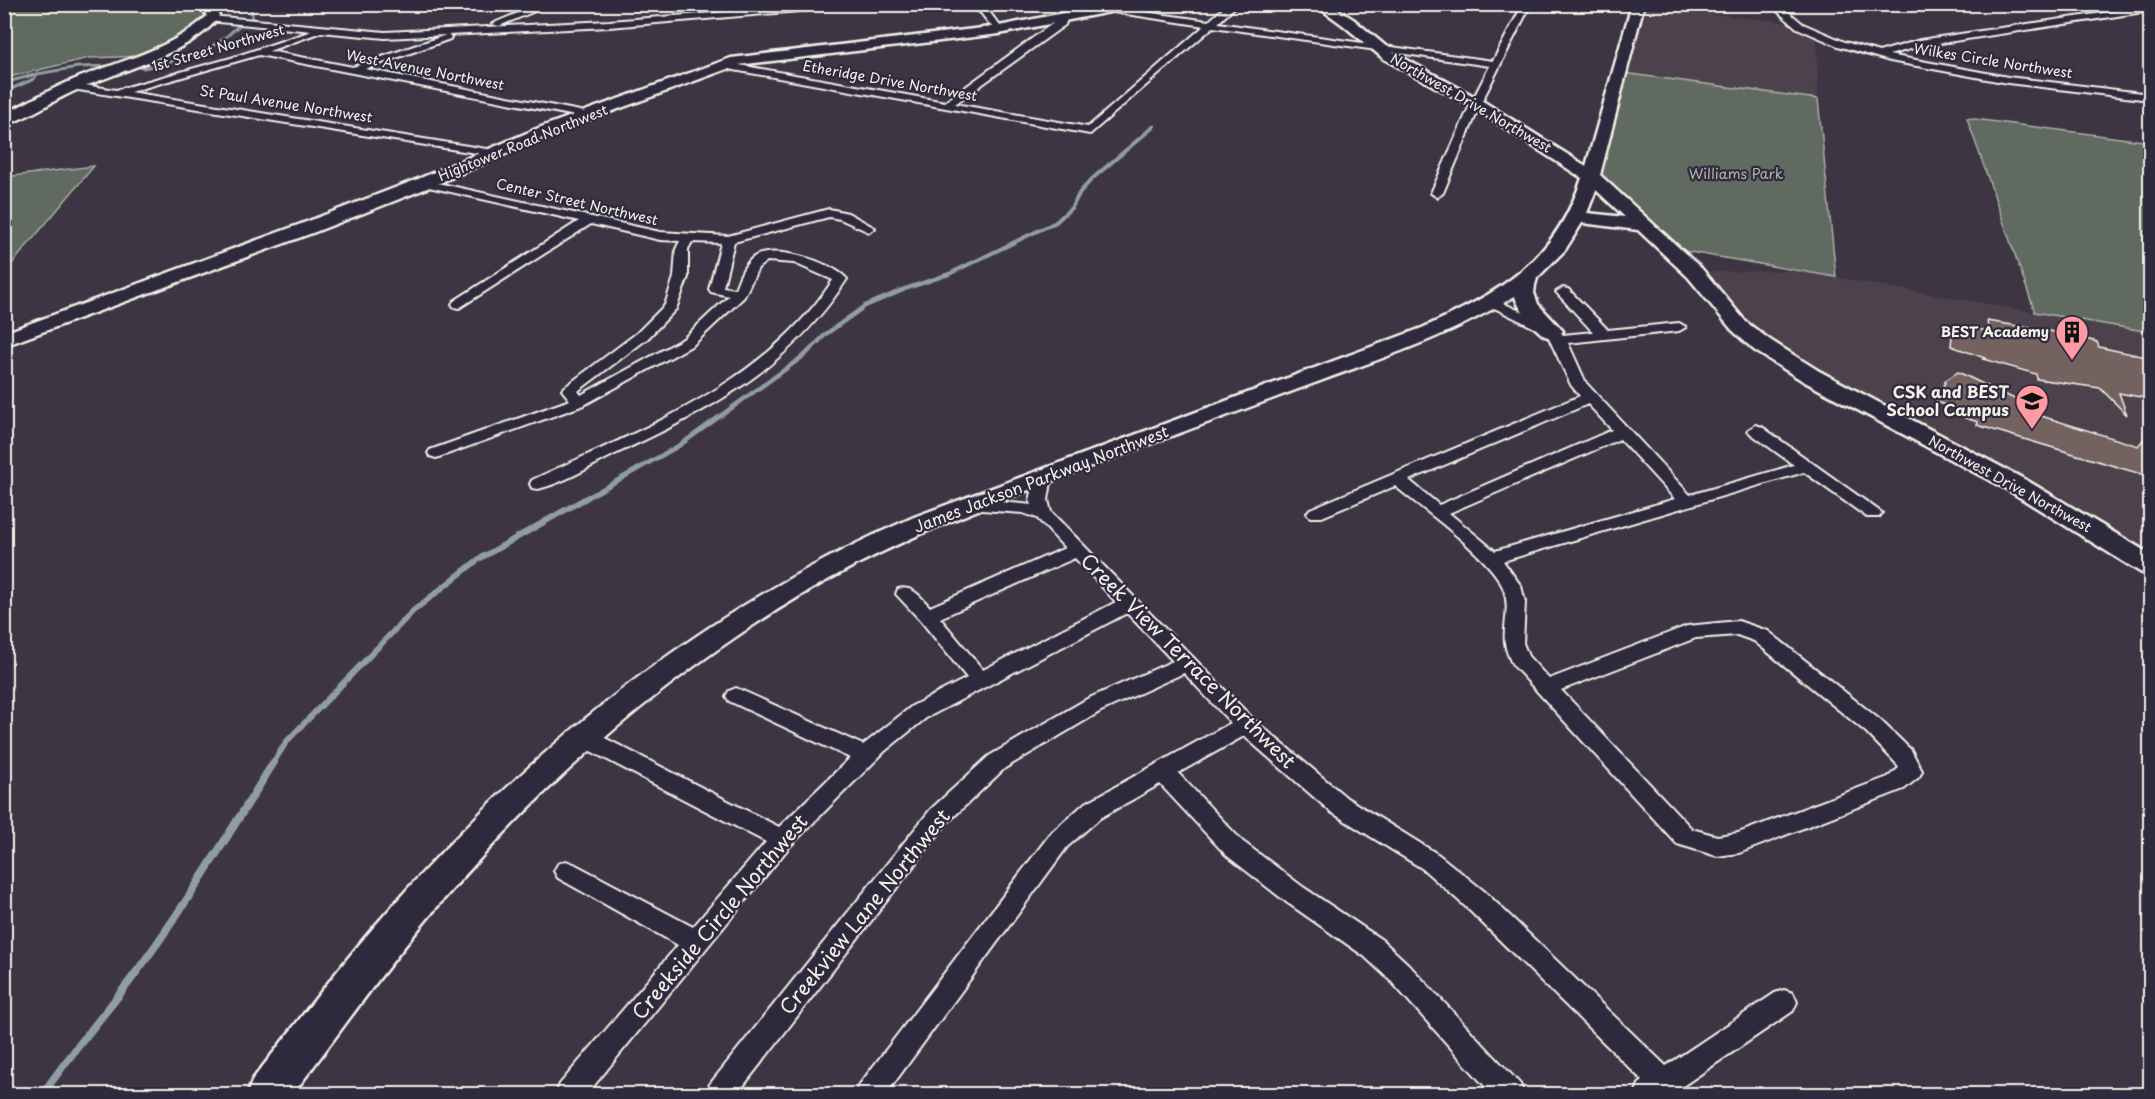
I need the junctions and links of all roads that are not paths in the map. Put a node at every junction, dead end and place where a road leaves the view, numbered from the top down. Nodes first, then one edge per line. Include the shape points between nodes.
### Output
1 (207, 4) edge
2 (548, 4) edge
3 (879, 4) edge
4 (935, 4) edge
5 (1130, 4) edge
6 (1234, 4) edge
7 (1320, 4) edge
8 (1527, 4) edge
9 (1638, 4) edge
10 (1773, 4) edge
11 (982, 6) edge
12 (2151, 8) edge
13 (1105, 10) junction
14 (1064, 12) edge
15 (211, 19) junction
16 (1212, 25) junction
17 (483, 29) junction
18 (325, 30) junction
19 (468, 30) junction
20 (999, 30) junction
21 (1377, 48) junction
22 (259, 52) junction
23 (1878, 55) junction
24 (1496, 64) junction
25 (723, 65) junction
26 (353, 71) junction
27 (72, 86) junction
28 (118, 93) junction
29 (2151, 97) edge
30 (1476, 103) junction
31 (946, 105) junction
32 (586, 115) junction
33 (4, 120) edge
34 (1586, 145) junction
35 (1546, 146) junction
36 (495, 153) junction
37 (1592, 177) junction
38 (424, 183) junction
39 (1437, 193) dead end
40 (1577, 218) junction
41 (588, 221) junction
42 (1645, 225) junction
43 (869, 228) dead end
44 (728, 240) junction
45 (686, 242) junction
46 (1528, 276) junction
47 (1563, 292) dead end
48 (739, 294) junction
49 (1489, 302) junction
50 (459, 304) dead end
51 (1679, 327) dead end
52 (1603, 334) junction
53 (1555, 335) junction
54 (4, 340) edge
55 (1590, 397) junction
56 (579, 402) junction
57 (1756, 430) dead end
58 (1622, 432) junction
59 (436, 453) dead end
60 (1807, 466) junction
61 (1044, 476) junction
62 (1397, 479) junction
63 (538, 484) dead end
64 (1686, 502) junction
65 (968, 504) junction
66 (1437, 512) junction
67 (1316, 513) dead end
68 (1873, 513) dead end
69 (1043, 514) junction
70 (1076, 550) junction
71 (1492, 558) junction
72 (2151, 566) edge
73 (905, 594) dead end
74 (1128, 604) junction
75 (928, 616) junction
76 (1185, 664) junction
77 (980, 681) junction
78 (1546, 688) junction
79 (736, 696) dead end
80 (1246, 725) junction
81 (585, 738) junction
82 (866, 756) junction
83 (1162, 772) junction
84 (782, 839) junction
85 (566, 871) dead end
86 (697, 942) junction
87 (1784, 1002) dead end
88 (1657, 1089) edge
89 (870, 1094) edge
90 (268, 1095) edge
91 (570, 1095) edge
92 (720, 1095) edge
93 (1510, 1095) edge

1 - 15 street
2 - 17 street
3 - 17 street
4 - 11 street
5 - 13 street, Hightower Road Northwest
6 - 16 street
7 - 21 street, Northwest Drive Northwest
8 - 24 street
9 - 34 street, James Jackson Parkway Northwest
10 - 23 street, Wilkes Circle Northwest via 1810,31
11 - 20 street
12 - 23 street via 1920,43
13 - 14 street, Hightower Road Northwest
13 - 16 street
14 - 20 street, Hightower Road Northwest
14 - 31 street via 1062,23
15 - 18 street
15 - 27 street via 196,33 168,48
16 - 21 street
16 - 31 street, Etheridge Drive Northwest via 1090,131
17 - 19 street
18 - 19 street via 385,35
18 - 22 street, 1st Street Northwest
19 - 26 street
20 - 25 street, Hightower Road Northwest via 762,57
21 - 24 street
21 - 30 street, Northwest Drive Northwest
22 - 26 street, West Avenue Northwest
22 - 28 street, 1st Street Northwest
23 - 29 street, Wilkes Circle Northwest via 1977,76
24 - 30 street
25 - 31 street, Etheridge Drive Northwest
25 - 32 street, Hightower Road Northwest
26 - 32 street, West Avenue Northwest
27 - 28 street, St Paul Avenue Northwest
27 - 33 street
28 - 36 street, St Paul Avenue Northwest
30 - 35 street, Northwest Drive Northwest
30 - 39 street
32 - 36 street, Hightower Road Northwest
34 - 35 street
34 - 37 street, James Jackson Parkway Northwest
35 - 37 street, Northwest Drive Northwest
36 - 38 street, Hightower Road Northwest
37 - 40 street, James Jackson Parkway Northwest
37 - 42 street, Northwest Drive Northwest
38 - 41 street, Center Street Northwest
38 - 54 street, Hightower Road Northwest
40 - 42 street
40 - 46 street, James Jackson Parkway Northwest via 1557,247
41 - 45 street, Center Street Northwest
41 - 50 street
42 - 72 street, Northwest Drive Northwest via 1695,273 1739,326 1762,345 1811,376 2017,484
43 - 44 street, Center Street Northwest via 829,213
44 - 45 street, Center Street Northwest
44 - 48 street via 716,289
45 - 56 street via 681,277 671,306 642,336 570,390
46 - 49 street, James Jackson Parkway Northwest
46 - 53 street via 1523,288 1524,301
47 - 52 street
48 - 56 street via 687,342
48 - 63 street via 757,260 766,256 795,260 840,279 790,342 748,375 708,402
49 - 53 street
49 - 61 street, James Jackson Parkway Northwest via 1408,341
51 - 52 street
52 - 53 street
53 - 55 street via 1579,385
55 - 58 street
55 - 62 street
56 - 59 street
57 - 60 street
58 - 64 street
58 - 66 street
60 - 64 street
60 - 68 street
61 - 65 street, James Jackson Parkway Northwest
61 - 69 street via 1039,500
62 - 66 street
62 - 67 street
64 - 71 street
65 - 69 street via 1024,508
65 - 81 street, James Jackson Parkway Northwest via 862,551 778,597 682,661
66 - 71 street
69 - 70 street, Creek View Terrace Northwest
70 - 74 street, Creek View Terrace Northwest
70 - 75 street
71 - 78 street via 1512,586 1516,602 1513,643 1520,660
73 - 75 street
74 - 76 street, Creek View Terrace Northwest
74 - 77 street, Creekside Circle Northwest
75 - 77 street
76 - 80 street, Creek View Terrace Northwest
76 - 92 street, Creekview Lane Northwest via 1094,705 998,762 939,816
77 - 82 street, Creekside Circle Northwest via 919,712
78 - 78 street via 1685,837 1717,846 1739,843 1896,783 1911,771 1903,756 1873,726 1761,636 1738,628 1694,631
79 - 82 street
80 - 83 street
80 - 88 street, Creek View Terrace Northwest via 1339,805 1431,862 1467,891
81 - 84 street
81 - 90 street, James Jackson Parkway Northwest via 529,788 386,940
82 - 84 street, Creekside Circle Northwest
83 - 89 street via 1092,811 1059,840
83 - 93 street via 1234,848 1373,948 1399,972
84 - 86 street, Creekside Circle Northwest
85 - 86 street
86 - 91 street, Creekside Circle Northwest
87 - 88 street, Creek View Terrace Northwest

